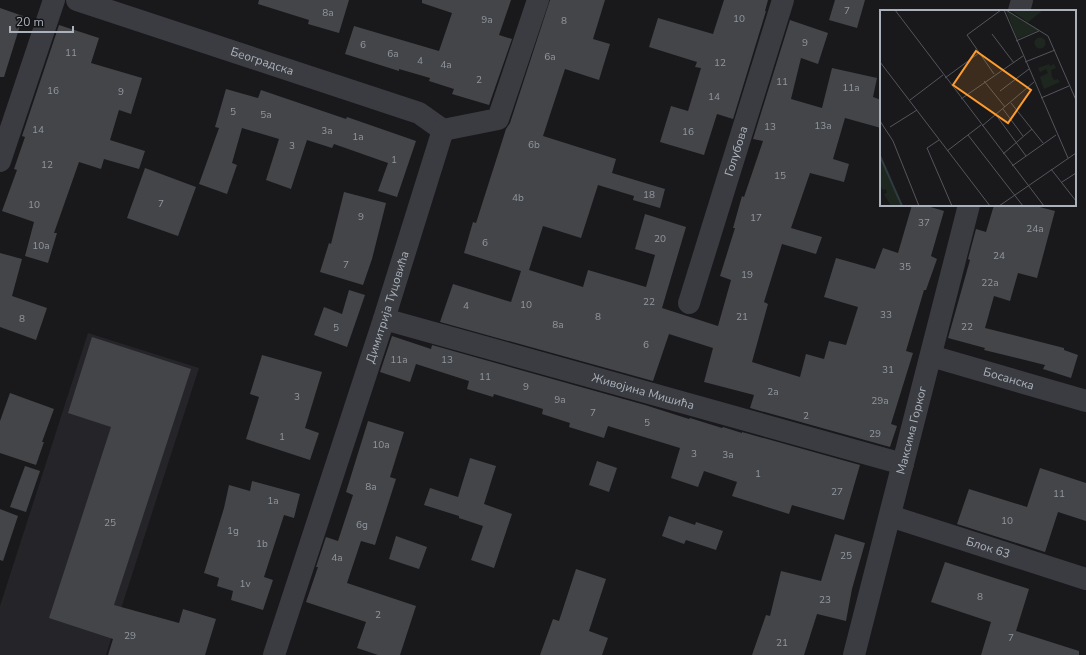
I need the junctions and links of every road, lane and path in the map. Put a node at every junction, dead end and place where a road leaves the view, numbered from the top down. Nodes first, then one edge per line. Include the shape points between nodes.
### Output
1 (54, 0) edge
2 (77, 0) edge
3 (538, 0) edge
4 (783, 0) edge
5 (1022, 0) edge
6 (1019, 10) edge
7 (443, 130) junction
8 (0, 161) edge
9 (969, 206) edge
10 (689, 303) dead end
11 (384, 319) junction
12 (931, 356) junction
13 (1086, 401) edge
14 (903, 464) junction
15 (890, 516) junction
16 (1086, 579) edge
17 (274, 655) edge
18 (854, 655) edge

1 - 8 street
2 - 7 street, Београдска via 419,113
3 - 7 street via 498,118
4 - 10 street, Голубова
5 - 6 street
7 - 11 street, Димитрија Туцовића
9 - 12 street, Максима Горког
11 - 14 street, Живојина Мишића
11 - 17 street, Димитрија Туцовића
12 - 13 street, Босанска
12 - 14 street, Максима Горког
14 - 15 street, Максима Горког
15 - 16 street, Блок 63
15 - 18 street, Максима Горког

